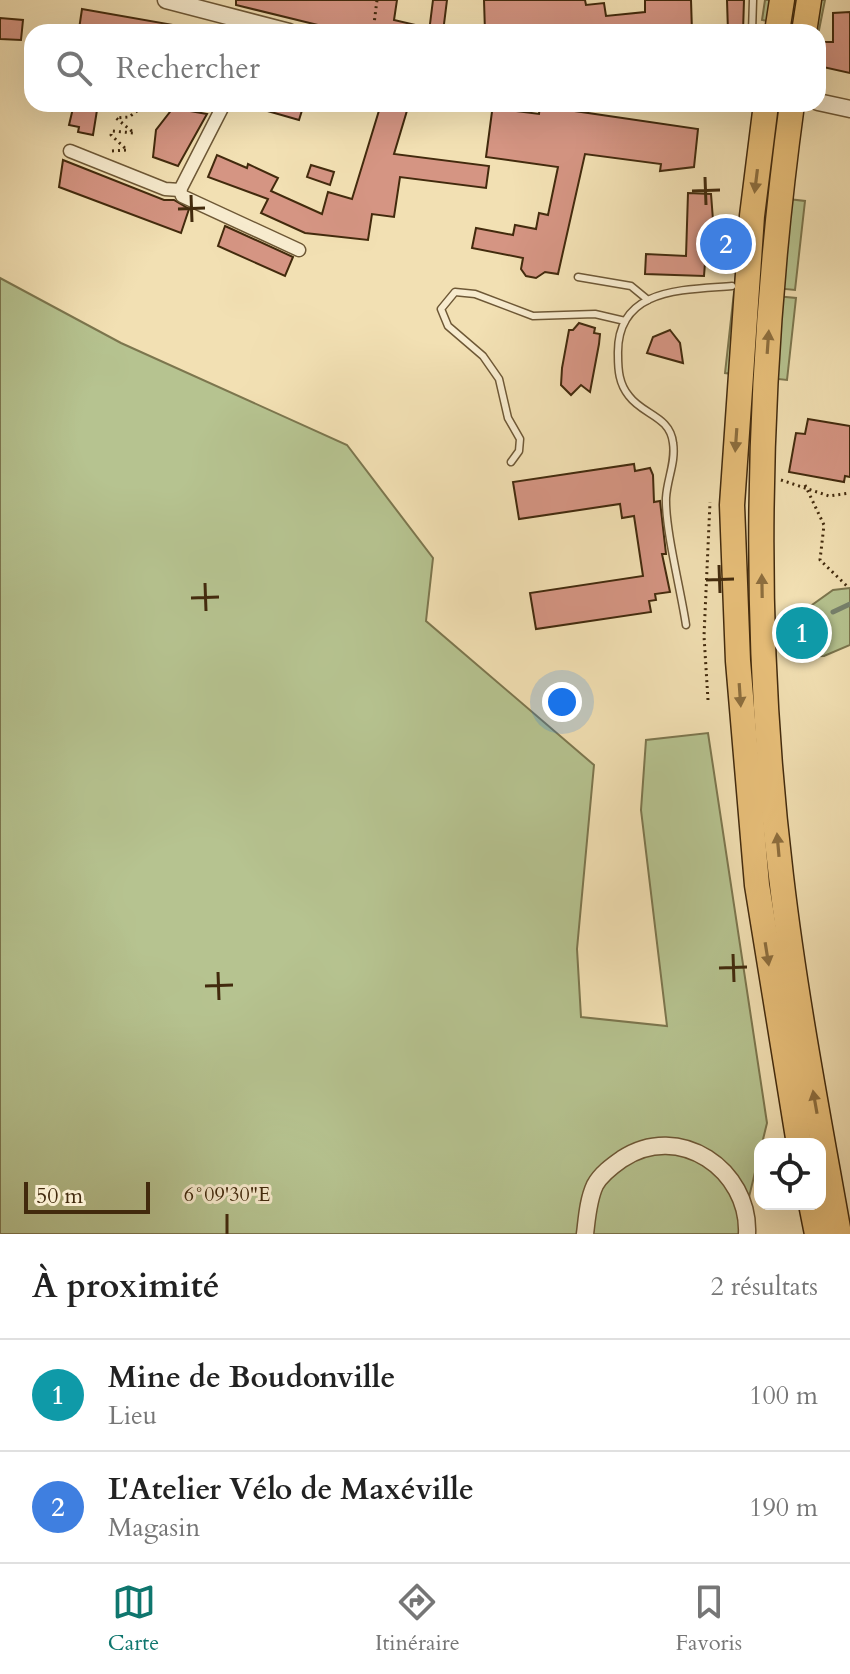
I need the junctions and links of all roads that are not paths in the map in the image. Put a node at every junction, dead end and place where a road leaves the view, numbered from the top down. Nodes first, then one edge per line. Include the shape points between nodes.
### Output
1 (166, 0) edge
2 (753, 0) edge
3 (782, 0) edge
4 (809, 0) edge
5 (241, 24) edge
6 (752, 24) edge
7 (778, 24) edge
8 (805, 24) edge
9 (826, 104) edge
10 (850, 109) edge
11 (220, 112) edge
12 (765, 112) edge
13 (791, 112) edge
14 (70, 151) dead end
15 (180, 190) junction
16 (299, 250) dead end
17 (578, 277) dead end
18 (732, 286) dead end
19 (648, 300) junction
20 (625, 321) junction
21 (511, 462) dead end
22 (686, 625) dead end
23 (798, 1138) edge
24 (812, 1210) edge
25 (585, 1234) edge
26 (747, 1234) edge
27 (817, 1234) edge
28 (839, 1234) edge

1 - 5 street
2 - 6 lane
3 - 7 highway
4 - 8 highway
9 - 10 street
11 - 15 street
12 -> 23 highway via 721,502 754,855
28 -> 13 highway via 781,876 763,652 760,504 771,292
14 - 15 street via 165,189
15 - 16 street via 182,196
17 - 19 lane via 631,286
18 - 19 lane
19 - 20 lane
20 - 21 lane via 595,314 533,316 475,294 455,292 446,299 441,309 448,326 483,356 499,379 508,418 520,439
20 - 22 lane via 618,344 620,380 629,397 660,418 673,443 666,499
24 - 27 highway
25 - 26 street via 599,1179 628,1155 662,1146 697,1153 730,1175 745,1202

